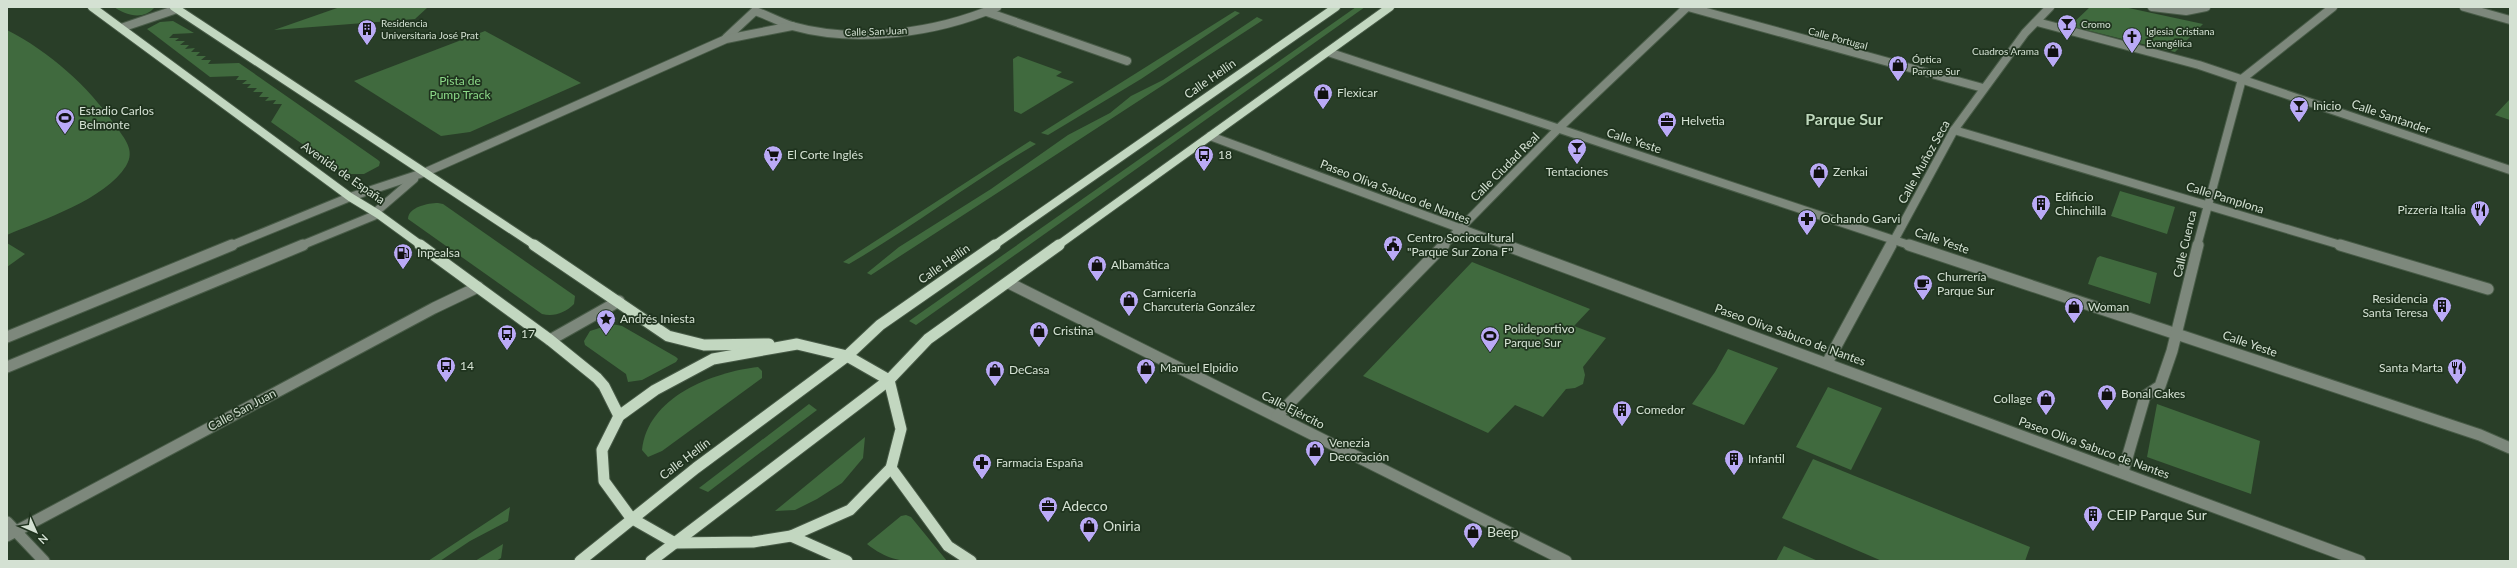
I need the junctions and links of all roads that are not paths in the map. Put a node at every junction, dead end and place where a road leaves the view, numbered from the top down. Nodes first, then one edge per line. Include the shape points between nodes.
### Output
1 (92, 7) edge
2 (997, 7) edge
3 (1336, 7) edge
4 (1390, 7) edge
5 (1688, 7) edge
6 (2050, 7) edge
7 (2152, 7) edge
8 (2206, 7) edge
9 (2332, 7) edge
10 (2464, 7) edge
11 (176, 8) edge
12 (754, 9) edge
13 (987, 12) junction
14 (2510, 20) edge
15 (2037, 22) junction
16 (792, 26) junction
17 (121, 28) junction
18 (726, 39) junction
19 (1328, 52) junction
20 (1127, 61) dead end
21 (2242, 79) junction
22 (1983, 88) junction
23 (1558, 129) junction
24 (1954, 130) junction
25 (1210, 136) junction
26 (2510, 170) edge
27 (426, 172) junction
28 (350, 197) junction
29 (2207, 206) junction
30 (378, 214) junction
31 (1459, 230) junction
32 (1896, 239) junction
33 (1009, 283) junction
34 (478, 286) junction
35 (2488, 289) dead end
36 (619, 302) junction
37 (2177, 333) junction
38 (7, 337) edge
39 (550, 340) junction
40 (797, 344) junction
41 (847, 356) junction
42 (1826, 362) junction
43 (7, 367) edge
44 (888, 380) junction
45 (620, 416) junction
46 (1277, 416) junction
47 (2506, 445) edge
48 (891, 468) junction
49 (2123, 472) junction
50 (631, 518) junction
51 (7, 522) edge
52 (12, 533) edge
53 (791, 536) junction
54 (675, 543) junction
55 (44, 561) edge
56 (580, 561) edge
57 (651, 561) edge
58 (847, 561) edge
59 (971, 561) edge
60 (1566, 561) edge
61 (2360, 561) edge

1 - 17 main road, Avenida de España
2 - 13 street, Calle San Juan
3 - 41 main road, Calle Hellín via 880,325
4 - 19 main road
5 - 22 street, Calle Portugal
5 - 23 street, Calle Ciudad Real
6 - 15 street, Calle Muñoz Seca
7 - 8 street via 2194,12
9 - 21 street
10 - 14 street
11 - 17 street
11 - 27 main road
12 - 16 street, Calle San Juan
12 - 18 street
13 - 16 street, Calle San Juan via 943,25 875,33 843,33
13 - 20 street
15 - 21 street, Calle Santander
15 - 22 street, Calle Muñoz Seca via 2025,33
16 - 18 street
17 - 28 main road, Avenida de España
18 - 27 street
19 - 23 street, Calle Yeste
19 - 25 main road
21 - 26 street, Calle Santander
21 - 29 street, Calle Cuenca
22 - 24 street, Calle Muñoz Seca
23 - 31 street, Calle Ciudad Real
23 - 32 street, Calle Yeste
24 - 29 street, Calle Pamplona
24 - 32 street, Calle Muñoz Seca
25 - 31 street, Paseo Oliva Sabuco de Nantes
25 - 33 main road
27 - 28 street
27 - 30 street via 404,185 378,210
27 - 36 main road
28 - 30 main road, Avenida de España
28 - 38 street
29 - 35 street, Calle Pamplona
29 - 37 street, Calle Cuenca
30 - 34 main road, Avenida de España
30 - 43 street
31 - 42 street, Paseo Oliva Sabuco de Nantes
31 - 46 street, Calle Ciudad Real
32 - 37 street, Calle Yeste
32 - 42 street, Calle Muñoz Seca
33 - 44 main road via 928,339
33 - 46 street, Calle Ejército
34 - 39 main road, Avenida de España
34 - 52 street, Calle San Juan
36 - 39 street
36 - 40 main road via 668,336 704,345
37 - 47 street, Calle Yeste
37 - 49 street, Calle Cuenca via 2160,386 2145,396
39 - 45 main road, Avenida de España via 604,386
40 - 41 main road
40 - 45 main road via 713,359 655,390
41 - 44 main road
41 - 50 main road, Calle Hellín
42 - 49 street, Paseo Oliva Sabuco de Nantes
44 - 48 main road via 901,429
44 - 54 main road
45 - 50 main road via 602,450 604,481
46 - 60 street, Calle Ejército
48 - 53 main road via 850,510
48 - 59 main road via 948,546
49 - 61 street, Paseo Oliva Sabuco de Nantes
50 - 54 main road
50 - 56 main road, Calle Hellín
51 - 52 street
52 - 55 street
53 - 54 main road via 753,542
53 - 58 main road
54 - 57 main road

